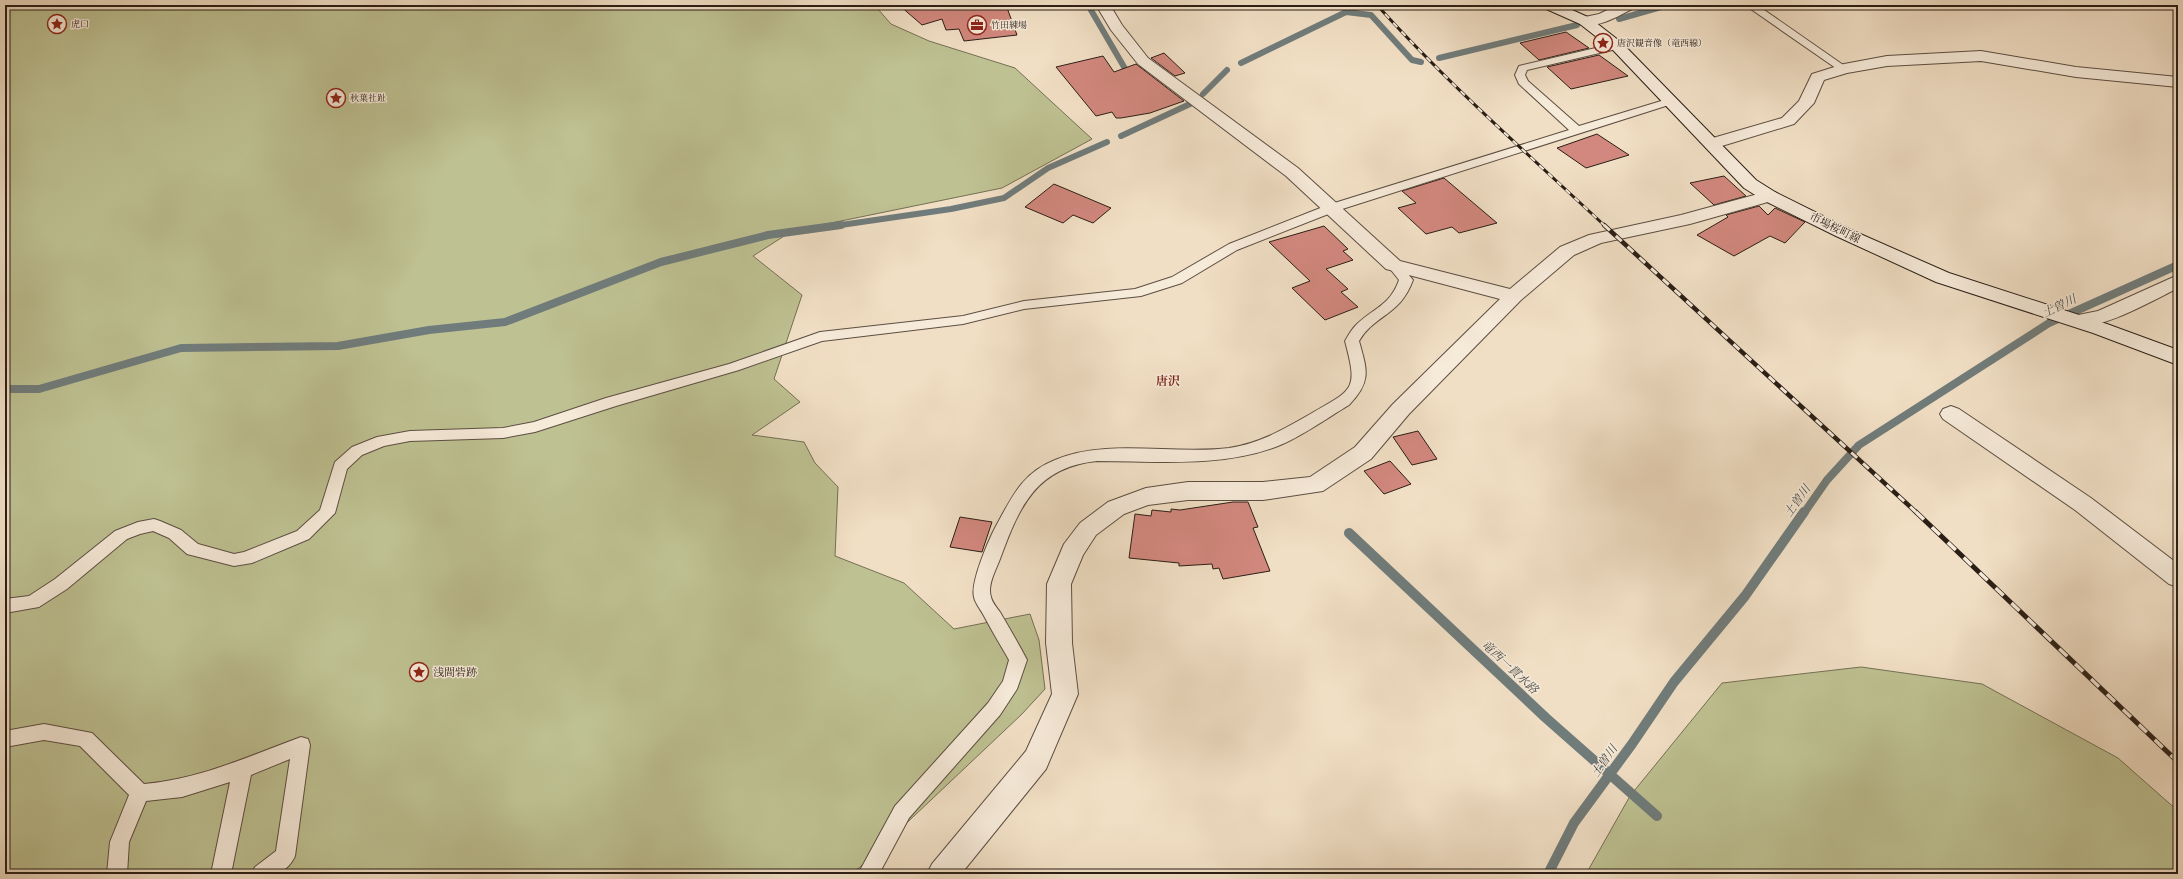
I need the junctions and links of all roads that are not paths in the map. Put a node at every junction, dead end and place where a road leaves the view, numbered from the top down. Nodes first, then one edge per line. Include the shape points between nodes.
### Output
1 (1103, 5) edge
2 (1549, 5) edge
3 (1629, 5) edge
4 (1750, 5) edge
5 (1585, 21) junction
6 (1617, 46) junction
7 (1844, 69) junction
8 (2178, 82) edge
9 (1672, 101) junction
10 (1577, 131) junction
11 (1712, 144) junction
12 (1770, 196) junction
13 (1332, 208) junction
14 (1393, 265) junction
15 (2178, 281) edge
16 (1514, 296) junction
17 (2080, 321) junction
18 (2178, 358) edge
19 (1951, 414) dead end
20 (2176, 572) edge
21 (5, 606) edge
22 (5, 739) edge
23 (242, 770) junction
24 (140, 793) junction
25 (117, 874) edge
26 (221, 874) edge
27 (262, 874) edge
28 (868, 874) edge
29 (942, 874) edge

1 - 13 street via 1116,27 1144,61 1292,172
2 - 5 street, 市場桜町線
3 - 5 street via 1603,18
4 - 7 lane
5 - 6 street, 市場桜町線
6 - 9 street, 市場桜町線
6 - 10 lane via 1522,68 1520,75 1523,82
7 - 8 street via 1887,61 1981,56 2076,72
7 - 11 street via 1818,77 1806,103 1788,121
9 - 10 lane
9 - 11 street, 市場桜町線
10 - 13 lane
11 - 12 street, 市場桜町線 via 1750,184
12 - 16 street via 1684,220 1596,239 1567,251
12 - 17 street, 市場桜町線 via 1894,256 1967,286
13 - 14 street
13 - 21 lane via 1233,247 1177,280 1136,293 1024,305 963,320 820,337 734,367 535,427 503,433 410,436 382,441 357,451 340,466 327,513 303,535 246,558 234,560 192,549 175,534 154,525 138,528 121,535 61,584 33,602
14 - 16 street
14 - 28 lane via 1406,280 1403,292 1397,302 1361,327 1352,341 1360,370 1359,382 1344,401 1274,442 1258,447 1205,455 1078,457 1042,474 1026,487 1002,530 982,584 982,598 1018,660 1011,684 994,709 902,812
15 - 17 street via 2103,316
16 - 29 street via 1401,409 1363,453 1315,485 1263,491 1188,491 1146,496 1116,508 1088,529 1072,551 1059,584 1059,643 1065,694 1036,760
17 - 18 street, 市場桜町線 via 2147,344
19 - 20 street
22 - 24 lane via 44,732 85,739
23 - 24 lane via 166,792
23 - 26 lane
23 - 27 lane via 301,745 285,856
24 - 25 lane via 124,824 116,854

